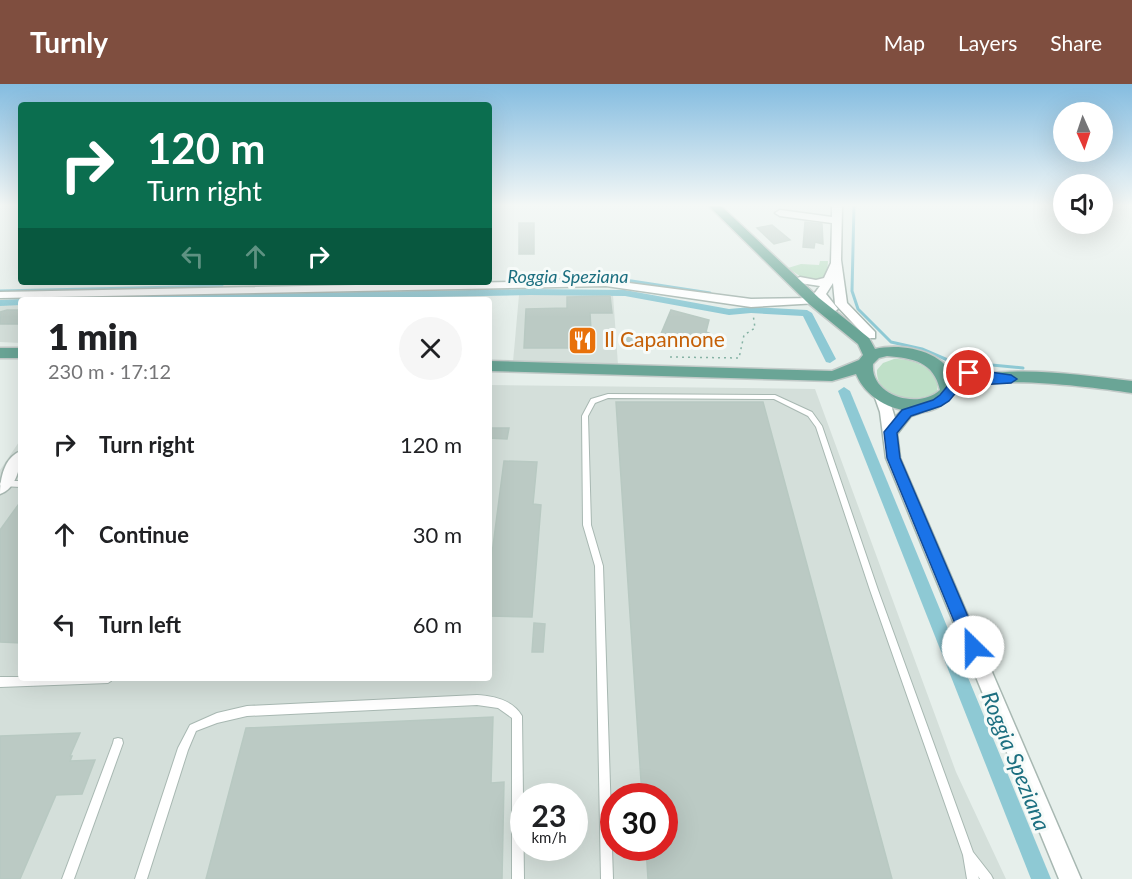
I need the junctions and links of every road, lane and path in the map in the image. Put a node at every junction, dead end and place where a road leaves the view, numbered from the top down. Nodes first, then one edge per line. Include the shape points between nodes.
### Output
1 (754, 243) edge
2 (836, 243) edge
3 (836, 260) junction
4 (782, 269) junction
5 (800, 280) junction
6 (829, 280) junction
7 (0, 295) edge
8 (817, 298) junction
9 (754, 319) dead end
10 (867, 338) junction
11 (896, 351) junction
12 (0, 352) edge
13 (18, 353) edge
14 (670, 357) dead end
15 (868, 360) junction
16 (492, 366) edge
17 (938, 368) junction
18 (832, 376) junction
19 (1011, 379) junction
20 (1132, 387) edge
21 (876, 391) junction
22 (948, 391) junction
23 (926, 406) junction
24 (891, 432) junction
25 (18, 461) edge
26 (18, 484) edge
27 (1, 486) edge
28 (21, 681) edge
29 (0, 682) edge
30 (118, 743) dead end
31 (969, 855) junction
32 (68, 879) edge
33 (141, 879) edge
34 (518, 879) edge
35 (607, 879) edge
36 (973, 879) edge
37 (987, 879) edge
38 (1070, 879) edge

1 - 4 main road
2 - 3 street
3 - 6 street
3 - 10 street via 841,304
4 - 5 main road
4 - 8 main road
5 - 6 street
5 - 8 main road
6 - 8 street
7 - 8 street via 606,283 751,303
8 - 10 main road
9 - 14 path via 755,328 744,335 740,358
10 - 11 main road
10 - 15 main road
11 - 15 main road
11 - 17 main road via 919,356
12 - 13 main road
15 - 18 main road via 845,374
15 - 21 main road via 863,371
16 - 18 main road
17 - 19 main road
17 - 22 main road via 947,379
18 - 21 main road via 856,380
19 - 20 main road
19 - 22 main road via 964,383
21 - 23 main road via 903,404
21 - 24 street
22 - 23 main road via 945,398
23 - 24 street via 906,413
24 - 38 street via 893,458
25 - 27 street
26 - 27 lane
28 - 29 lane
30 - 32 lane
31 - 35 lane via 815,420 795,405 775,397 608,396 593,401 585,416 588,525 599,566
31 - 36 lane
31 - 37 lane
33 - 34 lane via 193,728 247,711 477,700 495,701 517,716

